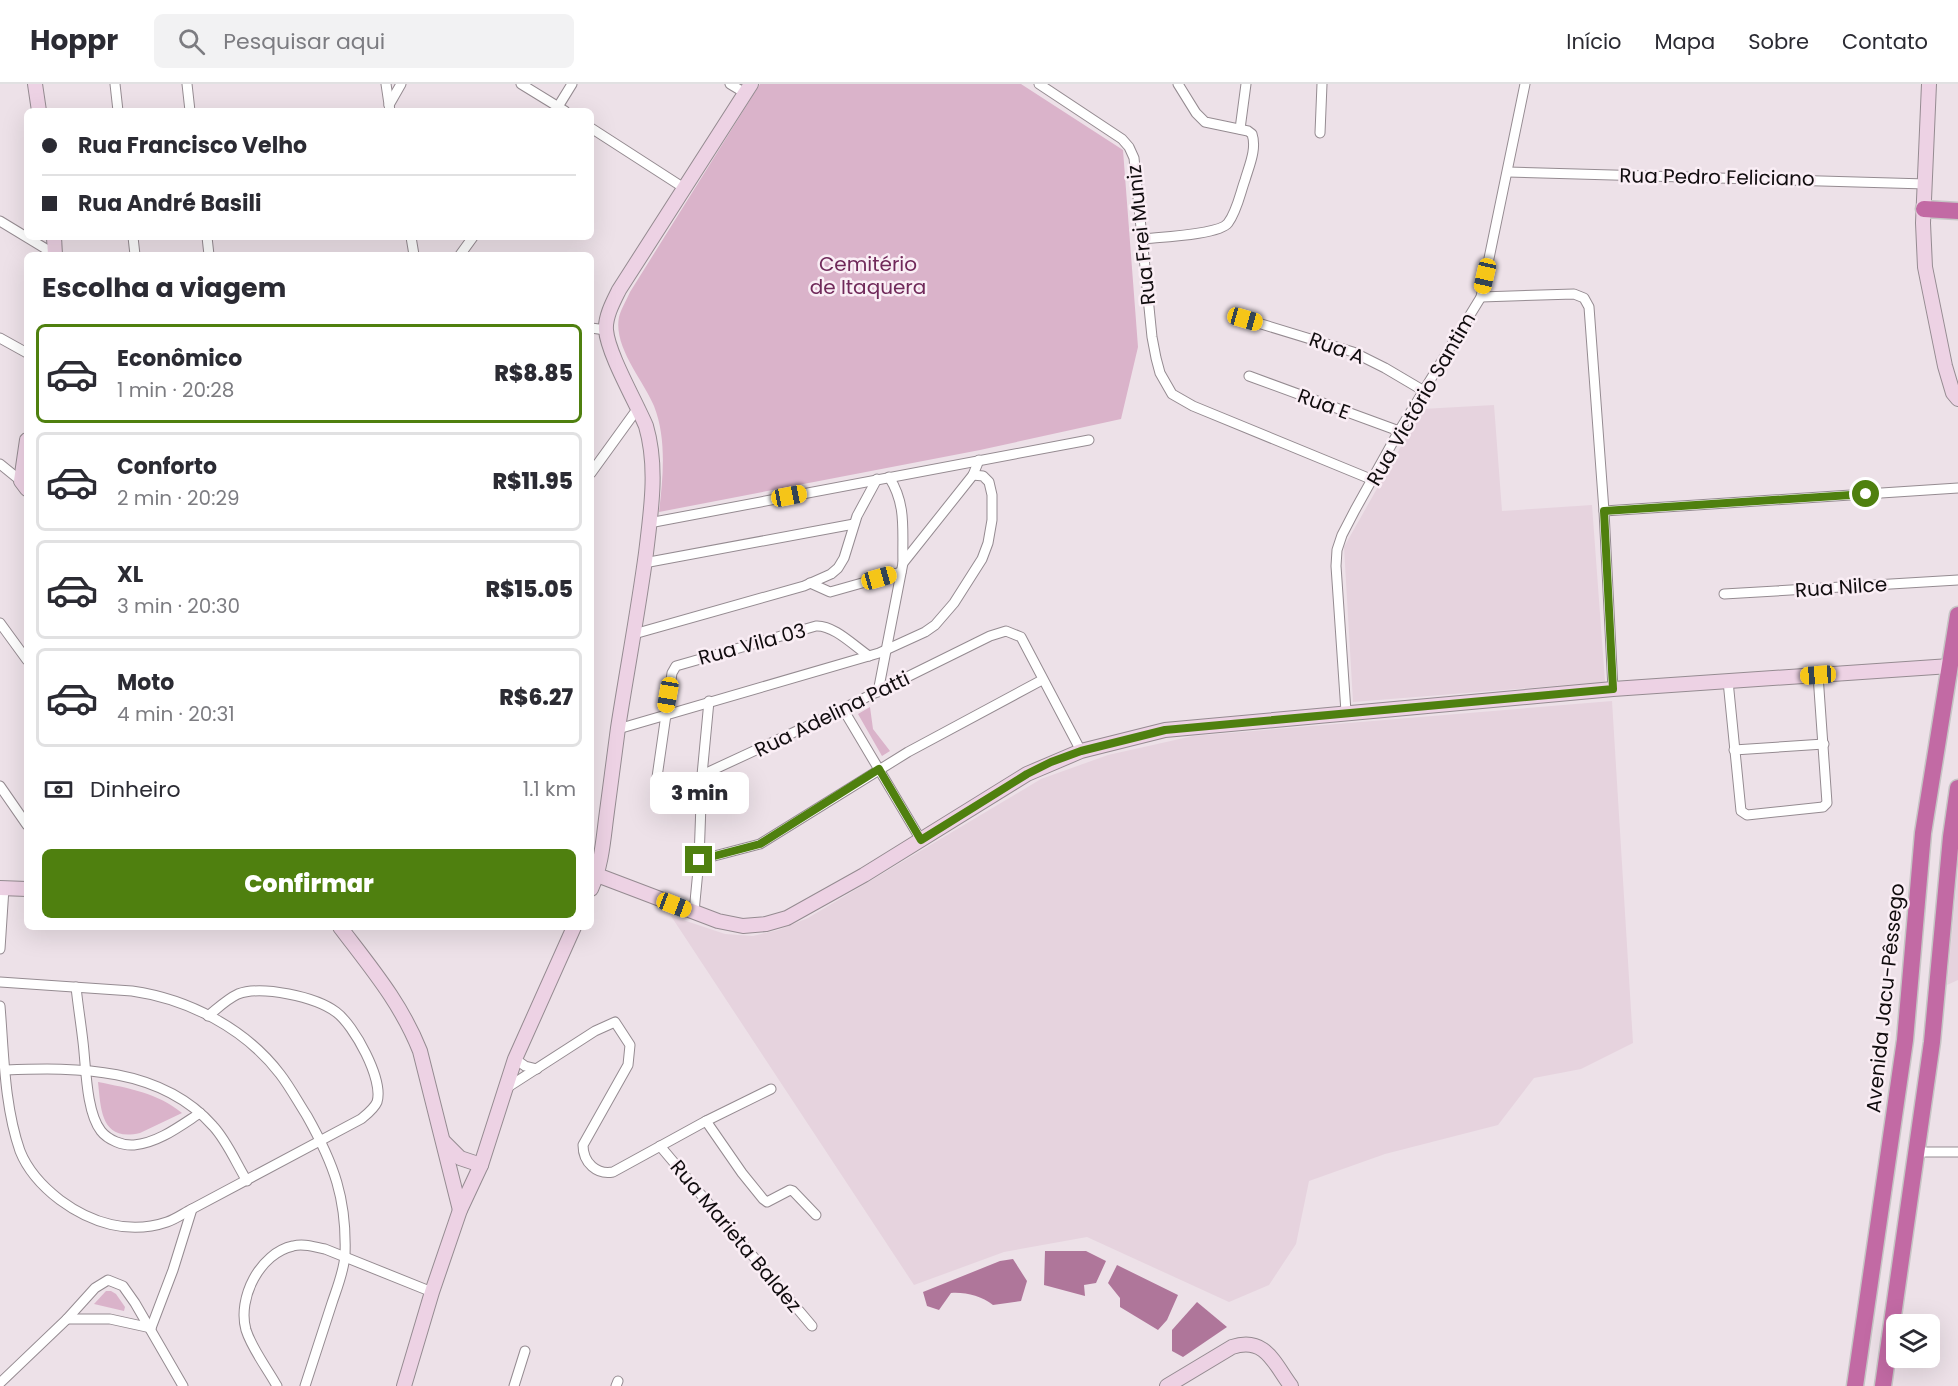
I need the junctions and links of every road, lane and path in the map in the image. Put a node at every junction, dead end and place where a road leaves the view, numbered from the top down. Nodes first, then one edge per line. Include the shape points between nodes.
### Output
1 (35, 84) edge
2 (115, 84) edge
3 (187, 84) edge
4 (386, 84) edge
5 (401, 84) edge
6 (521, 84) edge
7 (572, 84) edge
8 (730, 84) edge
9 (1039, 84) edge
10 (1178, 84) edge
11 (1246, 84) edge
12 (1323, 84) edge
13 (1525, 84) edge
14 (1929, 84) edge
15 (748, 89) edge
16 (39, 108) edge
17 (118, 108) edge
18 (190, 108) edge
19 (389, 108) edge
20 (556, 108) edge
21 (560, 108) edge
22 (1240, 129) junction
23 (594, 130) edge
24 (1320, 133) dead end
25 (1508, 172) junction
26 (1926, 184) junction
27 (684, 188) junction
28 (1924, 209) junction
29 (1958, 212) edge
30 (0, 221) edge
31 (24, 236) edge
32 (1142, 239) junction
33 (31, 240) edge
34 (50, 252) edge
35 (1481, 297) junction
36 (1245, 319) dead end
37 (594, 328) edge
38 (606, 330) junction
39 (0, 338) edge
40 (24, 351) edge
41 (1250, 376) dead end
42 (1424, 391) junction
43 (1956, 396) edge
44 (638, 408) junction
45 (1399, 431) junction
46 (1089, 440) dead end
47 (979, 460) junction
48 (0, 464) edge
49 (594, 469) edge
50 (973, 476) junction
51 (889, 477) junction
52 (877, 479) junction
53 (1373, 480) junction
54 (24, 485) edge
55 (1958, 488) edge
56 (1604, 511) junction
57 (649, 524) junction
58 (854, 524) junction
59 (644, 563) junction
60 (902, 567) junction
61 (1958, 580) edge
62 (810, 583) junction
63 (1724, 594) dead end
64 (1958, 615) edge
65 (0, 623) edge
66 (634, 634) junction
67 (887, 650) junction
68 (24, 656) edge
69 (869, 656) junction
70 (1950, 666) junction
71 (1818, 675) junction
72 (1041, 680) junction
73 (1728, 681) junction
74 (1613, 689) junction
75 (878, 692) junction
76 (709, 702) junction
77 (843, 709) junction
78 (1346, 712) junction
79 (665, 714) junction
80 (618, 729) junction
81 (1824, 744) junction
82 (1734, 750) junction
83 (1081, 751) junction
84 (879, 769) junction
85 (702, 775) junction
86 (656, 784) dead end
87 (0, 786) edge
88 (1958, 788) edge
89 (24, 821) edge
90 (921, 840) junction
91 (699, 860) junction
92 (594, 872) edge
93 (2, 888) edge
94 (24, 889) edge
95 (694, 912) junction
96 (342, 930) edge
97 (573, 930) edge
98 (0, 949) edge
99 (0, 982) edge
100 (76, 987) junction
101 (0, 1006) edge
102 (208, 1016) junction
103 (515, 1059) junction
104 (86, 1069) junction
105 (537, 1069) junction
106 (6, 1070) junction
107 (506, 1089) junction
108 (771, 1089) dead end
109 (200, 1113) junction
110 (706, 1121) junction
111 (321, 1140) junction
112 (443, 1140) junction
113 (660, 1146) junction
114 (1918, 1152) junction
115 (1958, 1152) edge
116 (481, 1165) junction
117 (247, 1181) junction
118 (192, 1209) junction
119 (460, 1210) junction
120 (816, 1215) dead end
121 (345, 1258) junction
122 (432, 1292) junction
123 (67, 1319) junction
124 (812, 1326) dead end
125 (151, 1328) junction
126 (525, 1351) dead end
127 (0, 1383) edge
128 (183, 1386) edge
129 (277, 1386) edge
130 (305, 1386) edge
131 (404, 1386) edge
132 (514, 1386) edge
133 (1167, 1386) edge
134 (1292, 1386) edge
135 (1855, 1386) edge
136 (1883, 1386) edge

1 - 16 street
2 - 17 street
3 - 18 street
4 - 19 street
5 - 19 street
6 - 20 street
7 - 21 street
8 - 15 street
9 - 32 street, Rua Frei Muniz via 1129,147 1134,158
10 - 22 street via 1206,122
11 - 22 street
12 - 24 street
13 - 25 street, Rua Victório Santim
14 - 26 street
15 - 27 street
22 - 32 street via 1252,135 1254,148 1227,225 1210,231
23 - 27 street
25 - 26 street, Rua Pedro Feliciano
25 - 35 street, Rua Victório Santim
26 - 28 street
27 - 38 street via 619,290
28 - 29 highway
28 - 43 street via 1926,278
30 - 31 street
32 - 53 street, Rua Frei Muniz via 1156,358 1172,394
33 - 34 street
35 - 42 street, Rua Victório Santim
35 - 56 street via 1574,294 1587,302
36 - 42 street, Rua A via 1353,352
37 - 38 street
38 - 44 street
39 - 40 street
41 - 45 street, Rua E
42 - 45 street, Rua Victório Santim
44 - 49 street
44 - 57 street via 652,454
45 - 53 street, Rua Victório Santim
46 - 47 street
47 - 50 street
47 - 51 street
48 - 54 street
50 - 60 street
50 - 67 street via 983,476 991,487 990,536 982,559 935,625
51 - 52 street
51 - 60 street via 902,506
52 - 57 street
52 - 58 street
53 - 78 street, Rua Victório Santim via 1337,550
55 - 56 street
56 - 74 street
57 - 59 street
58 - 59 street
58 - 62 street via 838,568
59 - 66 street
60 - 62 street via 830,592
60 - 67 street
61 - 63 street, Rua Nilce
62 - 66 street
64 - 70 highway, Avenida Jacu-Pêssego
65 - 68 street
66 - 80 street
67 - 69 street
67 - 75 street
69 - 76 street
69 - 79 street, Rua Vila 03 via 822,626 681,663 672,673
70 - 71 street
70 - 135 highway, Avenida Jacu-Pêssego via 1923,833 1905,1040
71 - 73 street
71 - 81 street
72 - 75 street, Rua Adelina Patti via 1021,637 1006,631
72 - 83 street
72 - 84 street
73 - 74 street
73 - 82 street
74 - 78 street
75 - 77 street, Rua Adelina Patti
76 - 79 street
76 - 85 street
77 - 84 street
77 - 85 street, Rua Adelina Patti
78 - 83 street via 1165,730
79 - 80 street
79 - 86 street, Rua Vila 03
80 - 92 street
81 - 82 street
81 - 82 street via 1826,806 1747,814 1741,811
83 - 90 street via 1027,774
84 - 90 street
84 - 91 street via 760,844
85 - 91 street
87 - 89 street
88 - 114 highway
90 - 95 street via 787,918 743,926
91 - 95 street
92 - 95 street
93 - 94 street
93 - 98 street
96 - 112 street via 410,1026
97 - 103 street
99 - 100 street
100 - 102 street via 150,994
100 - 104 street
101 - 106 street
102 - 111 street via 248,1041 279,1073
102 - 111 street via 238,994 287,993 320,1002 346,1021 373,1071 376,1103 361,1119
103 - 105 street
103 - 107 street
104 - 106 street
104 - 109 street via 155,1085
104 - 109 street via 95,1120 108,1138 117,1142 147,1142
105 - 107 street
105 - 113 street via 615,1022 627,1039 630,1057 583,1145 585,1156 595,1170 605,1174
106 - 118 street via 11,1115 28,1168 63,1202 93,1220 127,1227 167,1222
107 - 116 street
108 - 110 street
109 - 117 street via 214,1126
110 - 113 street
110 - 120 street via 763,1199 767,1202 793,1191
111 - 117 street
111 - 121 street via 338,1182
112 - 116 street via 460,1158
112 - 119 street
113 - 124 street, Rua Marieta Baldez
114 - 115 street
114 - 136 highway
116 - 119 street
117 - 118 street
118 - 125 street
119 - 122 street
121 - 122 street
121 - 129 street via 309,1245 295,1245 282,1249 259,1270 245,1305 246,1329
121 - 130 street
122 - 131 street
123 - 125 street via 110,1319
123 - 125 street via 95,1288 108,1280 123,1286
123 - 127 street
125 - 128 street
126 - 132 street
133 - 134 street via 1244,1343 1265,1350

